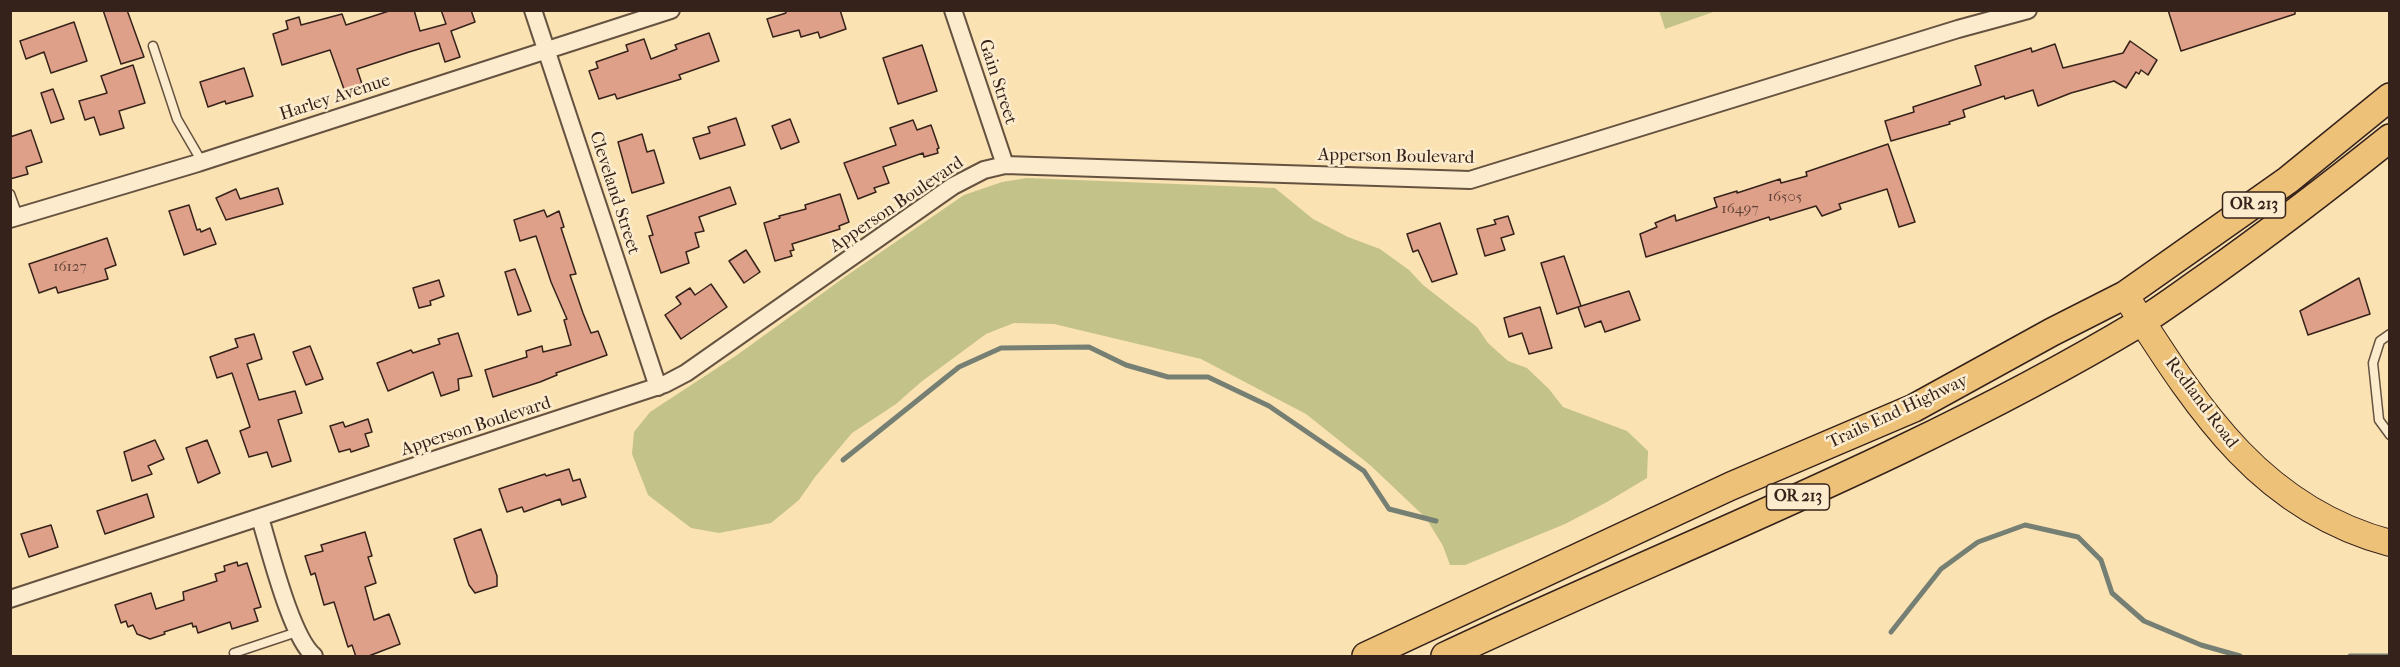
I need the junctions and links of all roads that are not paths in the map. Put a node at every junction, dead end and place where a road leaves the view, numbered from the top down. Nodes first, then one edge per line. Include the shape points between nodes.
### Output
1 (533, 10) edge
2 (953, 10) edge
3 (2028, 10) edge
4 (667, 11) edge
5 (153, 46) dead end
6 (546, 50) junction
7 (2390, 97) edge
8 (2390, 138) edge
9 (202, 162) junction
10 (1005, 165) junction
11 (10, 194) edge
12 (14, 217) edge
13 (2125, 295) junction
14 (2142, 321) junction
15 (2390, 334) edge
16 (658, 387) junction
17 (2390, 435) edge
18 (260, 518) junction
19 (2390, 543) edge
20 (10, 599) edge
21 (297, 632) junction
22 (234, 653) dead end
23 (314, 657) edge
24 (1366, 657) edge
25 (1445, 657) edge

1 - 6 street, Cleveland Street
2 - 10 street, Gain Street
3 - 10 street, Apperson Boulevard via 1470,180
4 - 6 street, Harley Avenue
5 - 9 lane via 177,119
6 - 9 street, Harley Avenue
6 - 16 street, Cleveland Street
7 - 13 highway, Trails End Highway / OR 213 via 2288,180
8 - 14 highway, Trails End Highway / OR 213 via 2293,215
9 - 12 street, Harley Avenue
10 - 16 street, Apperson Boulevard via 984,170 954,186 686,373
11 - 12 lane
13 - 14 main road, Redland Road
13 - 24 highway, Trails End Highway / OR 213 via 1914,408 1731,486
14 - 19 main road, Redland Road via 2204,413 2254,468 2310,509
14 - 25 highway, Trails End Highway / OR 213 via 2035,381 1878,460
15 - 17 lane via 2380,341 2373,363 2379,420
16 - 18 street, Apperson Boulevard
18 - 20 street, Apperson Boulevard
18 - 21 street
21 - 22 lane
21 - 23 street

